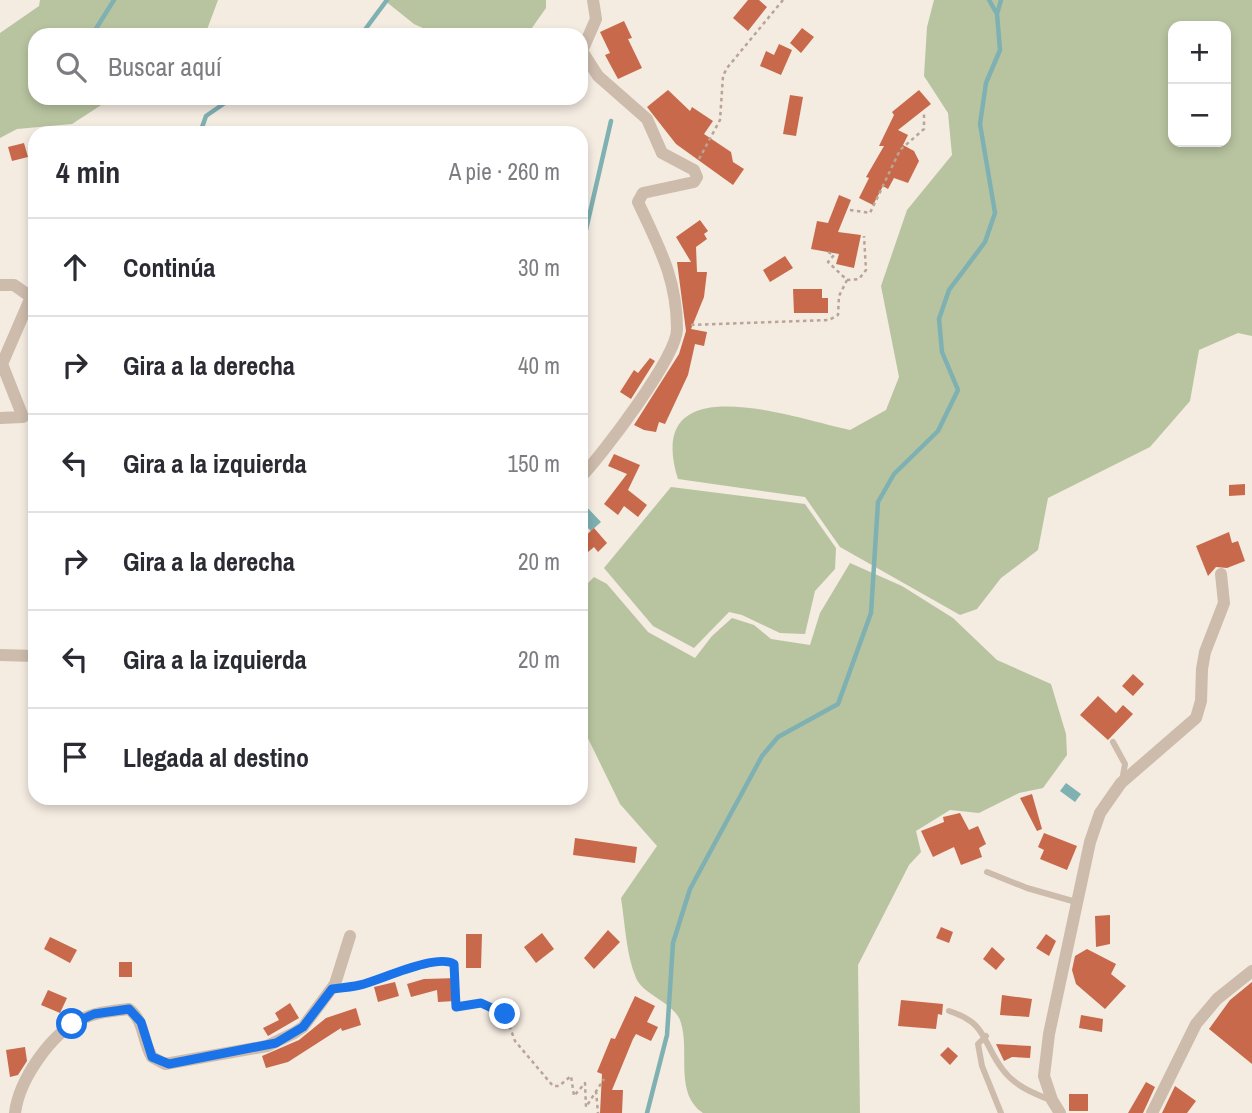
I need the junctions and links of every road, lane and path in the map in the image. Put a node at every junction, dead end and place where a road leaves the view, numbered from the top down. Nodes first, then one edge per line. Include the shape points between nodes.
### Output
1 (593, 0) edge
2 (783, 0) edge
3 (588, 37) edge
4 (588, 60) edge
5 (924, 112) dead end
6 (694, 170) junction
7 (850, 210) dead end
8 (863, 236) dead end
9 (828, 252) dead end
10 (830, 259) junction
11 (836, 260) dead end
12 (847, 280) junction
13 (0, 285) edge
14 (28, 295) edge
15 (28, 304) edge
16 (803, 315) dead end
17 (804, 322) junction
18 (677, 326) junction
19 (0, 418) edge
20 (588, 470) edge
21 (1221, 574) dead end
22 (0, 655) edge
23 (28, 656) edge
24 (1113, 742) dead end
25 (1121, 783) junction
26 (987, 872) dead end
27 (1076, 902) junction
28 (350, 936) dead end
29 (1252, 971) edge
30 (332, 989) junction
31 (949, 1011) dead end
32 (986, 1036) junction
33 (604, 1079) dead end
34 (596, 1091) junction
35 (1052, 1100) junction
36 (15, 1113) edge
37 (598, 1113) edge
38 (1001, 1113) edge
39 (1060, 1113) edge
40 (1152, 1113) edge

1 - 3 street via 596,19
2 - 6 path via 727,68 720,120
4 - 6 street via 598,76 647,119 662,153
5 - 7 path via 925,129 900,150 870,213
6 - 18 street via 694,182 652,188 639,202 671,272
8 - 12 path via 866,270 859,279
9 - 10 path via 834,255
10 - 11 path
10 - 12 path
12 - 17 path via 837,316
13 - 14 street via 14,285
15 - 19 street via 2,363 23,417
16 - 17 path
17 - 18 path
18 - 20 street via 678,333 654,380
21 - 25 street via 1224,603 1205,652 1196,718
22 - 23 street
24 - 25 lane via 1125,764
25 - 27 street via 1100,813
26 - 27 lane
27 - 35 street via 1049,1034 1044,1076
28 - 30 street
29 - 40 street via 1217,999 1196,1024
30 - 34 path via 423,965 453,962 456,1007 481,1003 505,1014 515,1041 547,1080 559,1086 571,1076 574,1096 585,1083 586,1107
30 - 36 street via 303,1027 285,1039 169,1064 152,1057 141,1022 129,1009 83,1018 63,1031 38,1063
31 - 32 lane via 962,1015
32 - 35 lane via 1003,1070 1028,1091
32 - 38 lane via 978,1044 982,1066
33 - 34 path
34 - 37 path
35 - 39 street

